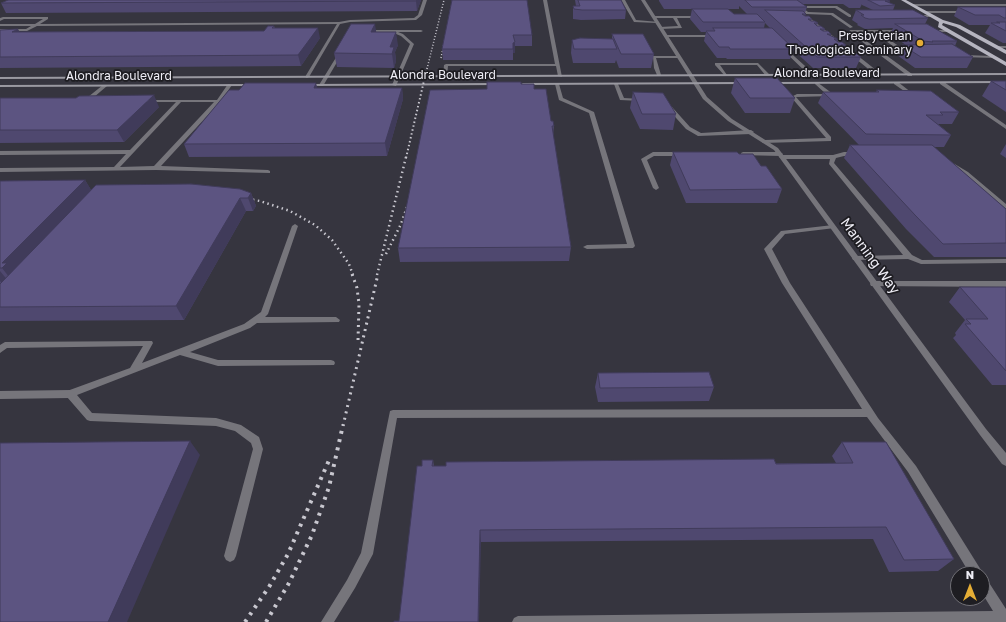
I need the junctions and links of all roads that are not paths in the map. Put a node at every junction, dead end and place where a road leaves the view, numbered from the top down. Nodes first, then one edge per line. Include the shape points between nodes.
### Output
1 (425, 0) edge
2 (545, 0) edge
3 (623, 0) edge
4 (643, 0) edge
5 (903, 0) edge
6 (932, 0) edge
7 (913, 5) junction
8 (942, 5) junction
9 (1006, 5) edge
10 (926, 12) junction
11 (970, 12) edge
12 (836, 16) junction
13 (850, 16) junction
14 (857, 16) edge
15 (908, 16) edge
16 (931, 16) junction
17 (674, 17) junction
18 (703, 17) edge
19 (654, 18) junction
20 (800, 18) edge
21 (0, 20) edge
22 (941, 21) junction
23 (657, 22) junction
24 (36, 24) junction
25 (339, 24) junction
26 (0, 25) edge
27 (851, 27) dead end
28 (661, 28) junction
29 (0, 30) edge
30 (27, 30) junction
31 (392, 31) junction
32 (421, 31) dead end
33 (874, 31) junction
34 (910, 31) edge
35 (949, 31) junction
36 (362, 32) edge
37 (0, 35) edge
38 (666, 36) junction
39 (719, 36) edge
40 (931, 36) edge
41 (779, 44) edge
42 (997, 47) junction
43 (1006, 47) edge
44 (343, 49) edge
45 (651, 51) edge
46 (879, 52) junction
47 (958, 52) edge
48 (1006, 52) edge
49 (654, 57) junction
50 (680, 57) junction
51 (993, 57) junction
52 (558, 64) junction
53 (1006, 64) edge
54 (1006, 74) edge
55 (691, 75) junction
56 (725, 75) junction
57 (768, 75) junction
58 (812, 75) junction
59 (879, 75) junction
60 (910, 75) junction
61 (326, 76) junction
62 (398, 76) junction
63 (445, 76) junction
64 (560, 76) junction
65 (659, 76) junction
66 (307, 77) junction
67 (0, 78) edge
68 (1006, 82) edge
69 (749, 83) edge
70 (764, 83) edge
71 (817, 83) junction
72 (896, 83) junction
73 (942, 83) junction
74 (502, 84) edge
75 (518, 84) edge
76 (557, 84) junction
77 (616, 84) junction
78 (696, 84) junction
79 (261, 85) edge
80 (321, 85) junction
81 (394, 85) junction
82 (0, 86) edge
83 (105, 86) junction
84 (230, 86) junction
85 (830, 95) junction
86 (838, 95) edge
87 (899, 95) edge
88 (218, 100) junction
89 (651, 100) edge
90 (180, 101) junction
91 (77, 102) edge
92 (85, 102) junction
93 (93, 102) edge
94 (140, 102) edge
95 (666, 103) edge
96 (1003, 123) edge
97 (1006, 127) edge
98 (751, 132) junction
99 (765, 142) junction
100 (131, 152) junction
101 (0, 153) edge
102 (693, 154) edge
103 (732, 154) edge
104 (867, 154) edge
105 (781, 156) junction
106 (833, 157) junction
107 (944, 160) edge
108 (156, 168) junction
109 (115, 169) junction
110 (0, 170) edge
111 (268, 172) dead end
112 (656, 188) dead end
113 (996, 199) junction
114 (1006, 199) edge
115 (1006, 207) edge
116 (295, 226) dead end
117 (833, 227) junction
118 (587, 247) dead end
119 (909, 257) junction
120 (856, 258) junction
121 (1006, 261) edge
122 (874, 284) junction
123 (1006, 284) edge
124 (255, 320) junction
125 (336, 320) dead end
126 (0, 350) edge
127 (180, 352) junction
128 (331, 363) dead end
129 (133, 370) junction
130 (70, 394) junction
131 (0, 395) edge
132 (870, 413) junction
133 (1006, 461) edge
134 (230, 556) dead end
135 (972, 566) edge
136 (990, 595) edge
137 (1005, 619) edge
138 (327, 622) edge
139 (518, 622) edge

1 - 25 street via 420,15 415,19 350,21
2 - 52 street
3 - 23 street via 635,21
4 - 19 street, Manning Way
5 - 7 main road
6 - 8 street
7 - 8 street
7 - 10 main road
8 - 9 street
10 - 11 street
10 - 16 main road
12 - 13 street
12 - 13 street via 807,13 799,7 836,7
12 - 27 street
13 - 14 street
15 - 16 street
16 - 22 main road
17 - 18 street
17 - 19 street
17 - 28 street via 681,27
19 - 23 street, Manning Way
20 - 59 street via 808,18
21 - 24 street via 47,18
22 - 35 main road via 940,26
22 - 42 main road via 958,26
23 - 28 street, Manning Way
24 - 25 street
24 - 26 street
24 - 30 street
25 - 66 street
28 - 38 street, Manning Way
29 - 30 street
30 - 37 street via 18,35
31 - 32 street
31 - 36 street
31 - 62 street via 402,35 412,44
33 - 34 street
33 - 46 street via 850,31
33 - 46 street via 905,52
35 - 40 street via 924,31
35 - 51 main road
38 - 39 street
38 - 50 street, Manning Way
41 - 58 street
42 - 43 street
42 - 48 main road
44 - 61 street
45 - 49 street
46 - 60 street
47 - 51 street via 964,57
49 - 50 street
49 - 65 street
50 - 55 street, Manning Way
51 - 53 main road
52 - 63 street via 446,65
52 - 64 street
54 - 60 main road, Alondra Boulevard
55 - 56 main road, Alondra Boulevard
55 - 65 main road, Alondra Boulevard
55 - 78 street, Manning Way
56 - 57 main road, Alondra Boulevard
56 - 57 street via 717,64 758,64
57 - 58 main road, Alondra Boulevard
58 - 59 main road, Alondra Boulevard
59 - 60 main road, Alondra Boulevard
61 - 62 main road, Alondra Boulevard
61 - 66 main road, Alondra Boulevard
61 - 80 street
62 - 63 main road, Alondra Boulevard
62 - 81 street
63 - 64 main road, Alondra Boulevard
64 - 65 main road, Alondra Boulevard
66 - 67 main road, Alondra Boulevard
66 - 80 main road, Alondra Boulevard via 300,85
68 - 73 main road, Alondra Boulevard
69 - 78 main road
70 - 71 main road, Alondra Boulevard
71 - 72 main road, Alondra Boulevard
71 - 85 street
72 - 73 main road, Alondra Boulevard
72 - 87 street via 910,93
73 - 96 street
74 - 81 main road, Alondra Boulevard
75 - 76 main road
76 - 77 main road
76 - 118 street via 561,100 591,112 631,246
77 - 78 main road
77 - 89 street via 622,99
78 - 98 street, Manning Way via 714,107
79 - 84 main road, Alondra Boulevard
80 - 81 main road, Alondra Boulevard
82 - 83 main road, Alondra Boulevard
83 - 84 main road, Alondra Boulevard
83 - 92 street
84 - 88 street
85 - 86 street
85 - 99 street via 793,97 829,140
88 - 90 street
88 - 108 street
90 - 94 street
90 - 100 street
91 - 92 street
92 - 93 street
95 - 98 street via 688,128 700,135
96 - 97 street
98 - 99 street, Manning Way
99 - 105 street, Manning Way
100 - 101 street
100 - 109 street
102 - 112 street via 653,154 644,159
103 - 105 street
104 - 106 street via 844,154
105 - 106 street
105 - 117 street, Manning Way
106 - 119 street via 831,163
107 - 113 street via 966,173
108 - 109 street
108 - 111 street
109 - 110 street
113 - 114 street
113 - 115 street
116 - 124 street via 264,314
117 - 120 street, Manning Way
117 - 132 street via 783,232 768,248 786,283
119 - 120 street
119 - 121 street via 921,262
120 - 122 street, Manning Way
122 - 123 street
122 - 133 street, Manning Way
124 - 125 street
124 - 127 street via 247,326
126 - 129 street via 4,345 149,343
127 - 128 street via 218,363
127 - 129 street
129 - 130 street
130 - 131 street
130 - 134 street via 90,417 216,422 238,428 255,440 258,449
132 - 135 street via 912,469
132 - 138 street via 393,414 367,554
136 - 137 street
137 - 139 street

